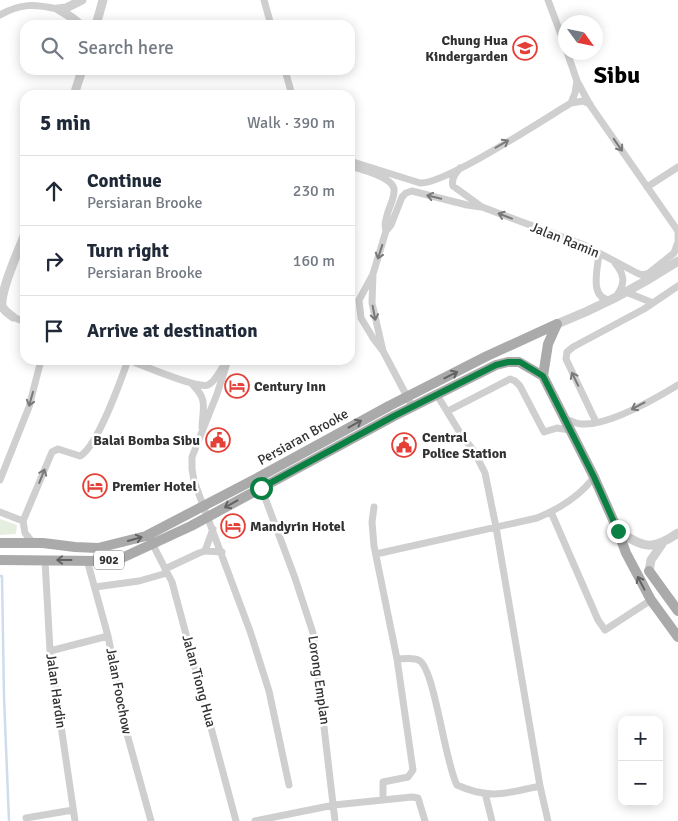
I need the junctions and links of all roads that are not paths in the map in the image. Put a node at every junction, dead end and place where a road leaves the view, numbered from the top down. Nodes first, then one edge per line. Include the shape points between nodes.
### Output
1 (82, 0) edge
2 (103, 0) edge
3 (264, 0) edge
4 (548, 0) edge
5 (58, 9) junction
6 (0, 15) edge
7 (75, 20) edge
8 (97, 20) edge
9 (270, 20) edge
10 (558, 27) edge
11 (570, 60) edge
12 (80, 75) edge
13 (286, 75) edge
14 (577, 81) junction
15 (76, 90) edge
16 (291, 90) edge
17 (571, 103) junction
18 (590, 105) junction
19 (355, 163) edge
20 (678, 167) edge
21 (355, 168) edge
22 (460, 168) junction
23 (647, 187) junction
24 (482, 207) junction
25 (386, 231) junction
26 (678, 231) edge
27 (20, 246) edge
28 (599, 253) junction
29 (614, 261) junction
30 (678, 261) edge
31 (373, 274) junction
32 (678, 286) edge
33 (1, 292) edge
34 (626, 292) junction
35 (614, 299) junction
36 (653, 303) junction
37 (0, 313) edge
38 (13, 318) junction
39 (20, 320) edge
40 (557, 324) junction
41 (383, 351) junction
42 (40, 365) edge
43 (126, 365) edge
44 (141, 365) edge
45 (224, 365) edge
46 (226, 365) edge
47 (543, 376) junction
48 (192, 384) junction
49 (678, 385) edge
50 (437, 394) junction
51 (410, 402) junction
52 (448, 411) junction
53 (563, 418) junction
54 (596, 422) junction
55 (202, 430) junction
56 (570, 430) junction
57 (1, 477) edge
58 (594, 477) junction
59 (261, 488) junction
60 (204, 506) junction
61 (374, 507) dead end
62 (0, 512) edge
63 (550, 512) junction
64 (23, 521) junction
65 (211, 523) junction
66 (496, 527) junction
67 (618, 531) junction
68 (678, 533) edge
69 (33, 542) junction
70 (0, 543) edge
71 (662, 544) junction
72 (153, 545) junction
73 (205, 551) junction
74 (222, 552) junction
75 (376, 554) junction
76 (0, 560) edge
77 (45, 560) junction
78 (87, 560) junction
79 (166, 571) junction
80 (649, 571) joint
81 (95, 587) junction
82 (651, 600) junction
83 (678, 612) edge
84 (108, 636) junction
85 (678, 638) edge
86 (50, 651) junction
87 (397, 659) junction
88 (289, 785) dead end
89 (540, 786) junction
90 (485, 793) junction
91 (383, 800) junction
92 (334, 805) junction
93 (73, 810) junction
94 (26, 818) dead end
95 (75, 821) edge
96 (151, 821) edge
97 (236, 821) edge
98 (255, 821) edge
99 (335, 821) edge
100 (425, 821) edge
101 (492, 821) edge
102 (548, 821) edge

1 - 5 street
2 - 8 street
3 - 9 street
4 - 10 street
5 - 6 street via 21,6
5 - 7 street
11 - 14 street
12 - 15 street
13 - 16 street
14 - 17 street
14 - 18 street
17 - 18 street via 583,101
22 -> 17 street
18 -> 23 street
19 - 22 street via 420,183 436,180
20 - 23 street
21 - 25 street via 385,178 393,186
22 - 24 street, Jalan Ramin via 454,175 453,186
23 - 26 street
24 -> 25 street via 406,193
28 -> 24 street, Jalan Ramin
25 -> 31 street
26 - 29 street, Jalan Ramin via 674,253 649,273 642,275
27 - 33 street
28 - 29 street, Jalan Ramin
28 - 35 street via 596,287 604,299
29 - 35 street via 624,280
30 - 34 street
31 -> 41 street via 372,303
31 - 41 street via 359,300 359,312 366,329
32 - 36 street
33 - 38 street via 5,311
34 - 35 street
34 - 36 street
35 - 40 street
54 -> 36 street via 566,356 572,348
37 - 38 street
38 - 39 street
40 - 47 main road via 548,344
51 -> 40 main road, Persiaran Brooke / 902 via 487,356
41 - 51 street
42 -> 57 street via 29,407
64 -> 43 street via 52,452 58,450 80,456 86,451 108,412
44 - 48 street
45 - 48 street via 209,385
46 - 55 street
47 - 50 main road, Persiaran Brooke / 902 via 524,363 508,362
47 - 53 main road
48 - 55 street via 203,398
49 -> 54 street via 621,415
50 - 51 main road, Persiaran Brooke / 902
50 - 52 street
51 - 59 main road, Persiaran Brooke / 902
60 -> 51 main road, Persiaran Brooke / 902
52 - 56 street via 510,380 520,386 544,432 557,428
52 - 66 street via 485,473
53 - 54 street via 582,424
53 - 56 main road
55 - 60 street via 192,457 192,469
56 - 58 main road
58 - 63 street via 584,490
58 - 67 main road
59 -> 65 main road, Persiaran Brooke / 902
59 - 92 street, Lorong Emplan via 313,632
60 - 65 street
69 -> 60 main road, Persiaran Brooke / 902 via 87,548 109,546 146,536
61 - 75 street via 372,522
62 - 64 street
63 - 66 street
63 - 82 street via 605,630
64 - 69 street via 25,534
65 - 72 main road, Persiaran Brooke / 902
65 - 73 street
65 - 74 street
66 - 75 street
66 - 89 street
67 - 71 street via 634,542
82 -> 67 main road
68 - 71 street
69 - 70 main road, Persiaran Brooke / 902
71 - 80 street via 651,560
72 - 78 main road, Persiaran Brooke / 902 via 114,560
72 - 79 street, Jalan Tiong Hua
73 - 74 street
73 - 79 street
74 - 88 street via 269,691
75 - 87 street
76 - 77 main road, Persiaran Brooke / 902
78 -> 77 main road, Persiaran Brooke / 902
77 - 86 street, Jalan Hardin
78 - 81 street, Jalan Foochow
79 - 81 street via 139,581
79 - 97 street, Jalan Tiong Hua via 172,582
80 - 83 main road
81 - 84 street, Jalan Foochow
82 - 85 main road
84 - 86 street
84 - 96 street, Jalan Foochow via 127,734
86 - 93 street, Jalan Hardin
87 - 90 street via 416,659 424,666 456,783
87 - 91 street via 413,770 408,778 383,782
89 - 90 street via 499,795
89 - 102 street
90 - 101 street
91 - 92 street
91 - 100 street via 418,798
92 - 98 street
92 - 99 street, Lorong Emplan
93 - 94 street
93 - 95 street, Jalan Hardin

